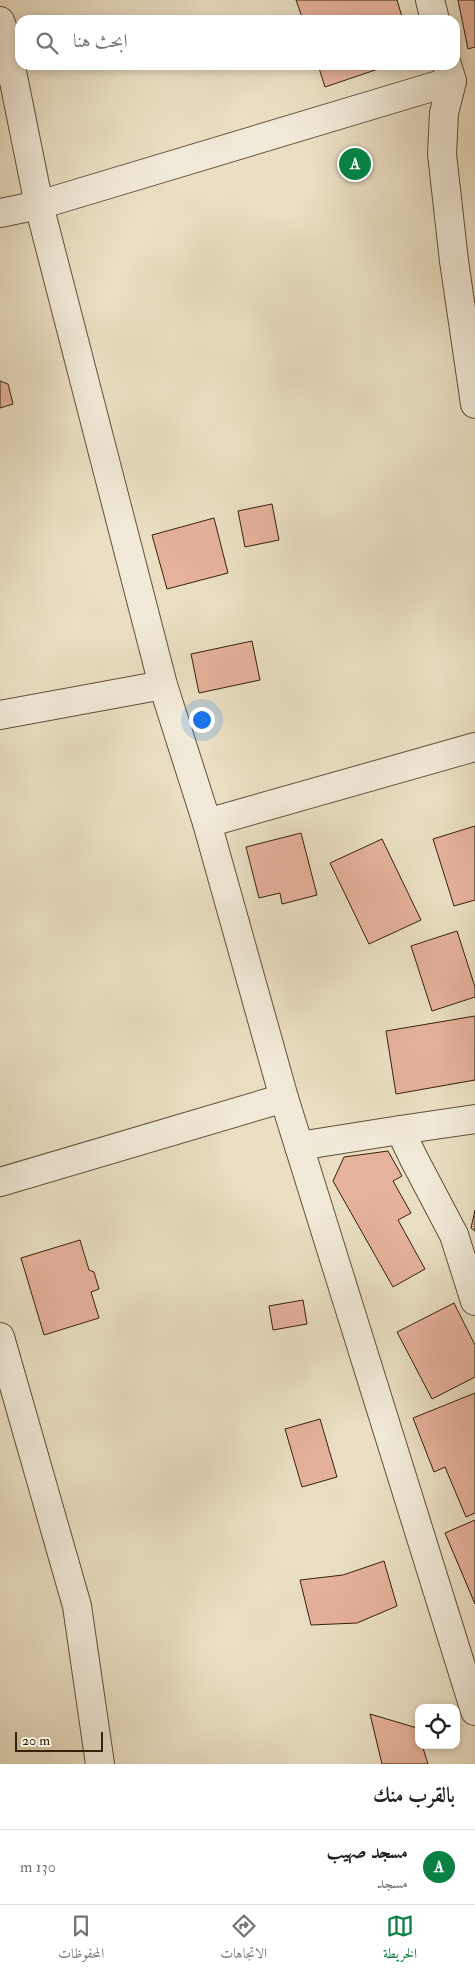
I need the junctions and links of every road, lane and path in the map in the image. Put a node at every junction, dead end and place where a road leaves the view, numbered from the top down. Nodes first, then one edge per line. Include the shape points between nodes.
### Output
1 (430, 0) edge
2 (434, 15) edge
3 (0, 21) edge
4 (449, 73) edge
5 (39, 205) junction
6 (0, 213) edge
7 (475, 404) edge
8 (163, 685) junction
9 (0, 716) edge
10 (475, 746) edge
11 (207, 823) junction
12 (284, 1098) junction
13 (475, 1119) edge
14 (400, 1130) junction
15 (299, 1146) junction
16 (0, 1182) edge
17 (475, 1301) edge
18 (0, 1337) edge
19 (475, 1711) edge
20 (100, 1764) edge

1 - 2 street
3 - 5 street
4 - 5 street
4 - 7 street via 442,154
5 - 6 street
5 - 8 street
8 - 9 street
8 - 11 street
10 - 11 street
11 - 12 street
12 - 15 street
12 - 16 street
13 - 14 street
14 - 15 street
14 - 17 street via 454,1235
15 - 19 street
18 - 20 street via 77,1606

